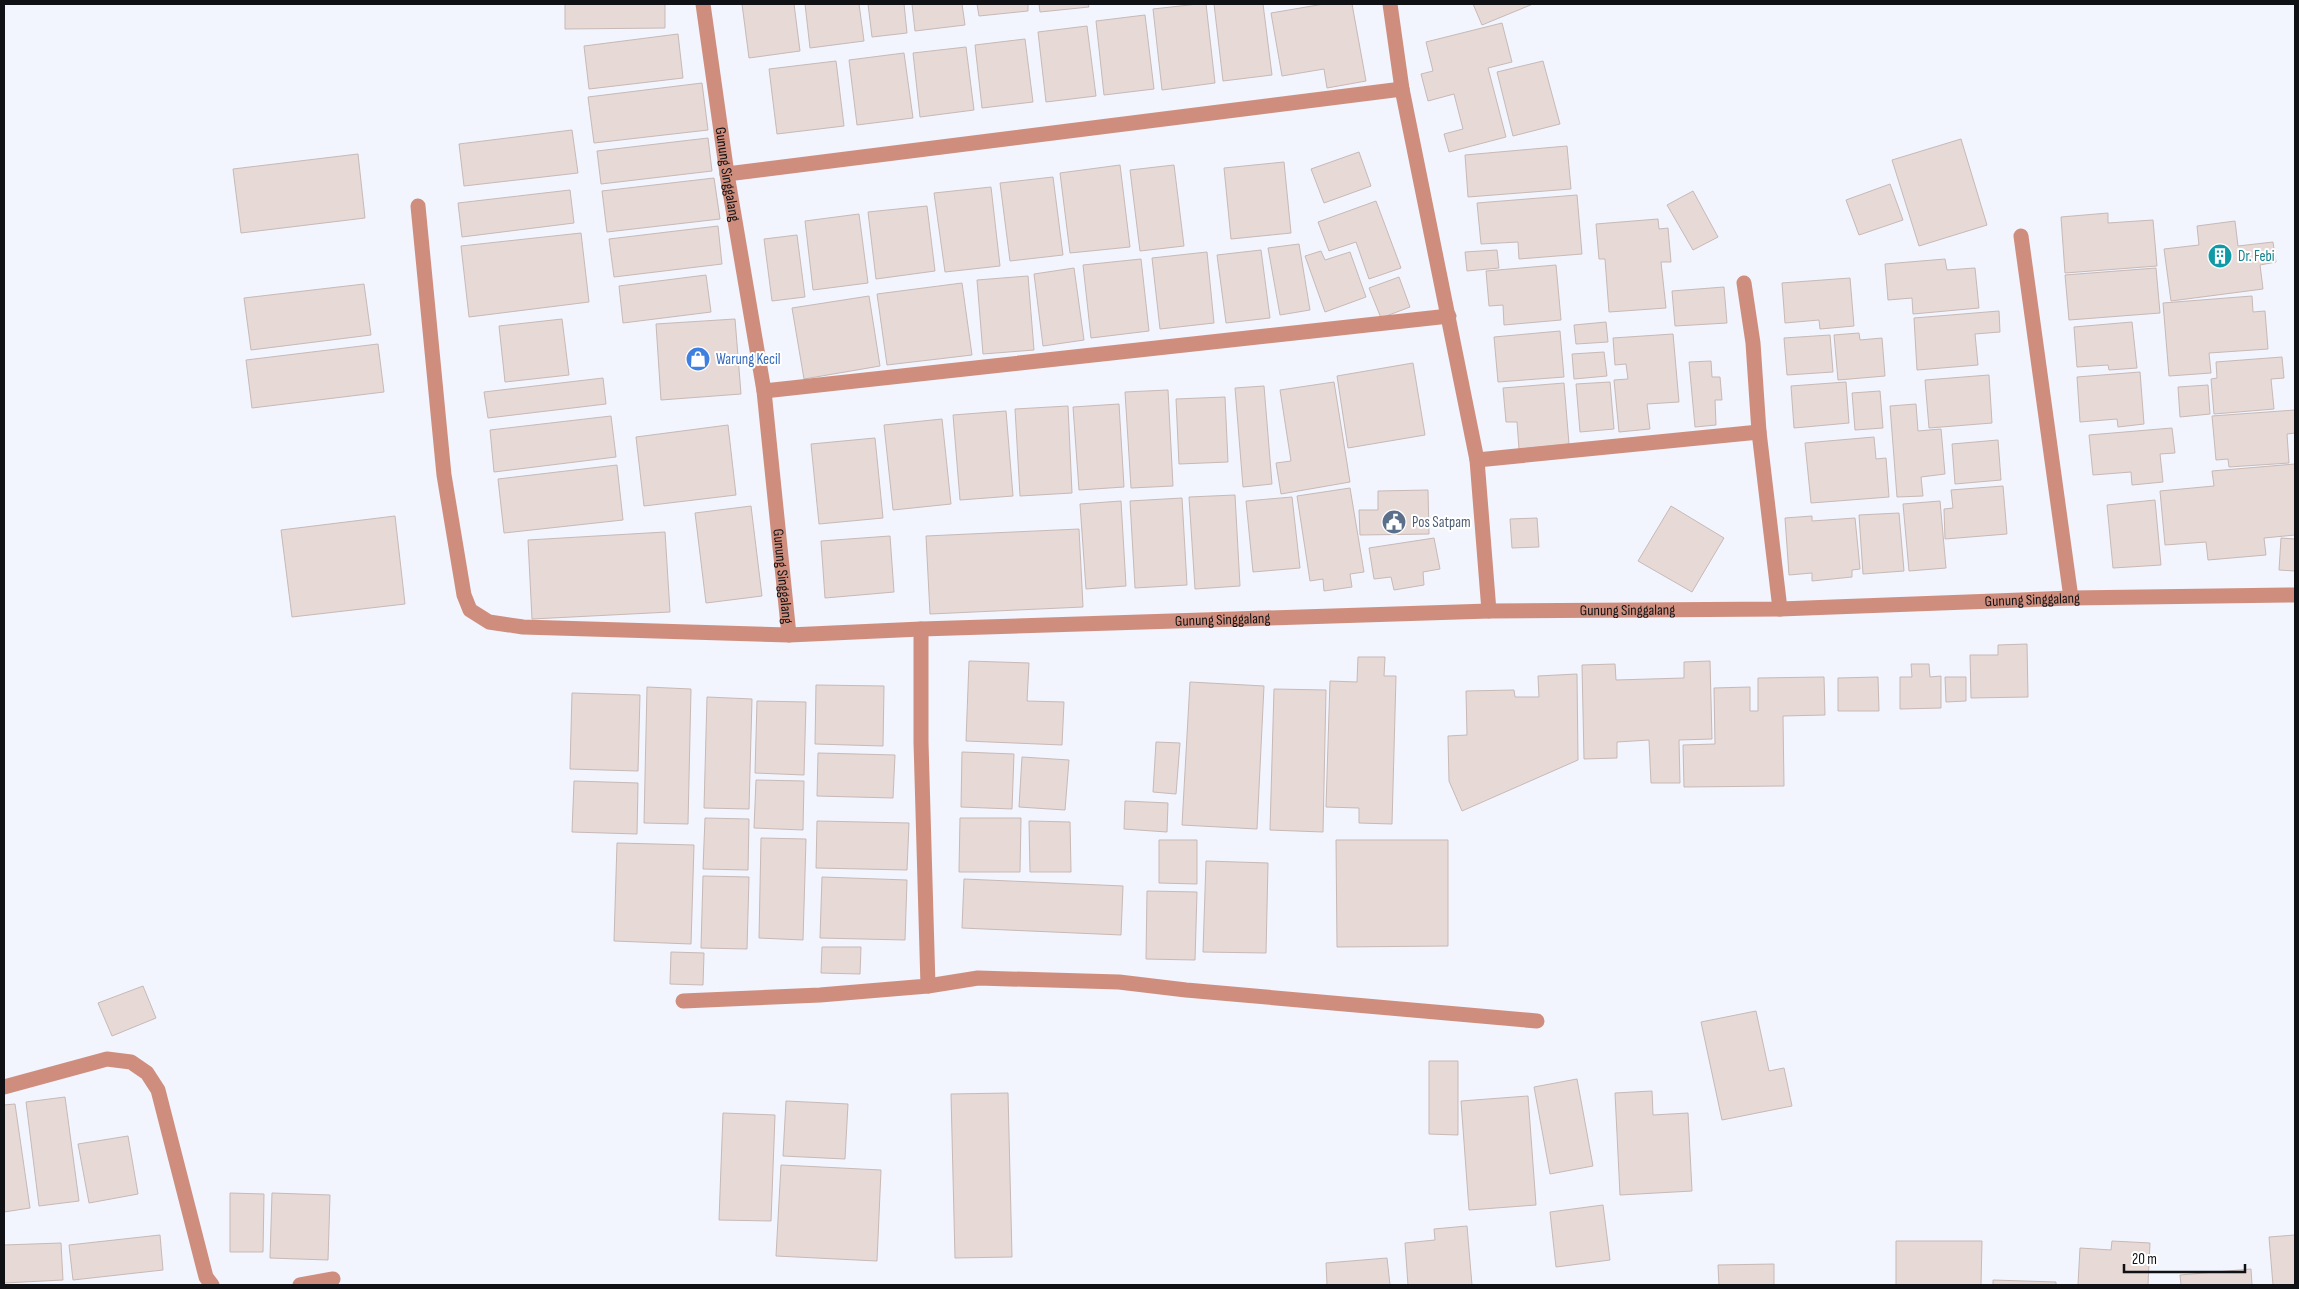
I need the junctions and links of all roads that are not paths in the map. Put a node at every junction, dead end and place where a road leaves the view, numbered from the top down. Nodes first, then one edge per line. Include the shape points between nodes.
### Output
1 (703, 4) edge
2 (1390, 4) edge
3 (1402, 89) junction
4 (727, 174) junction
5 (418, 206) dead end
6 (2021, 236) dead end
7 (1744, 283) dead end
8 (1448, 316) junction
9 (764, 391) junction
10 (1759, 432) junction
11 (1477, 460) junction
12 (2295, 595) edge
13 (2071, 598) junction
14 (1780, 608) junction
15 (1489, 611) junction
16 (921, 629) junction
17 (789, 635) junction
18 (928, 986) junction
19 (683, 1001) dead end
20 (1537, 1022) dead end
21 (4, 1087) edge
22 (333, 1279) dead end
23 (212, 1285) edge
24 (300, 1285) edge

1 - 4 street, Gunung Singgalang
2 - 3 street
3 - 4 street
3 - 8 street
4 - 9 street, Gunung Singgalang
5 - 17 street via 444,475 464,595 470,610 489,622 524,628
6 - 13 street
7 - 10 street via 1753,343
8 - 9 street
8 - 11 street
9 - 17 street, Gunung Singgalang
10 - 11 street
10 - 14 street
11 - 15 street
12 - 13 street, Gunung Singgalang
13 - 14 street, Gunung Singgalang
14 - 15 street, Gunung Singgalang
15 - 16 street, Gunung Singgalang
16 - 17 street, Gunung Singgalang
16 - 18 street
18 - 19 street
18 - 20 street via 978,978 1119,982
21 - 23 street via 107,1058 131,1062 147,1073 158,1090 206,1277
22 - 24 street

